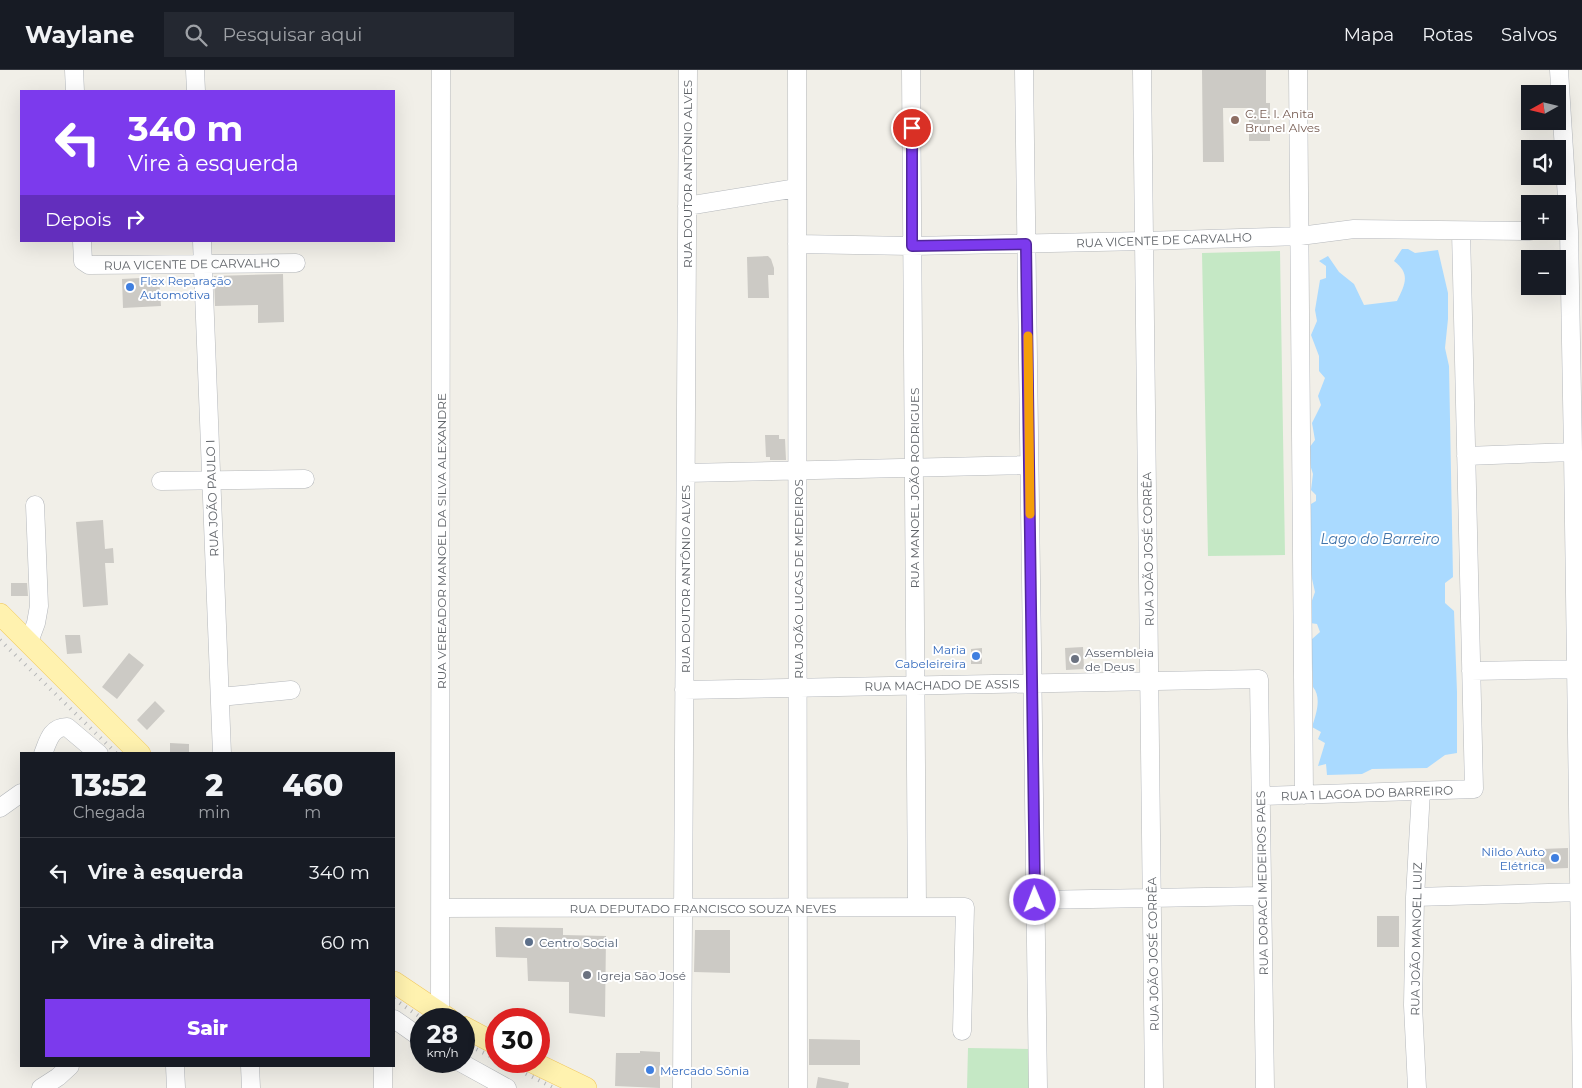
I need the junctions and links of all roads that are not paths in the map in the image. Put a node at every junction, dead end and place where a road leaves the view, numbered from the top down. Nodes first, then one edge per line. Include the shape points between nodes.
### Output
1 (74, 70) edge
2 (195, 70) edge
3 (441, 70) edge
4 (688, 70) edge
5 (797, 70) edge
6 (911, 70) edge
7 (1024, 70) edge
8 (1142, 70) edge
9 (1298, 70) edge
10 (1560, 70) edge
11 (76, 90) edge
12 (196, 90) edge
13 (797, 188) junction
14 (687, 206) junction
15 (1461, 231) junction
16 (1521, 231) edge
17 (1569, 231) edge
18 (1300, 236) junction
19 (1144, 241) junction
20 (82, 242) edge
21 (202, 242) edge
22 (797, 244) junction
23 (1026, 244) junction
24 (912, 246) junction
25 (203, 263) junction
26 (296, 263) dead end
27 (1574, 452) junction
28 (1466, 456) junction
29 (1029, 465) junction
30 (914, 468) junction
31 (798, 470) junction
32 (686, 473) junction
33 (305, 479) dead end
34 (211, 480) junction
35 (161, 481) dead end
36 (35, 505) dead end
37 (0, 614) edge
38 (30, 642) junction
39 (1580, 669) edge
40 (1471, 671) junction
41 (1259, 679) joint
42 (1149, 681) junction
43 (1032, 683) junction
44 (916, 686) junction
45 (798, 688) junction
46 (291, 690) dead end
47 (684, 690) junction
48 (220, 697) junction
49 (44, 752) edge
50 (96, 752) edge
51 (138, 752) edge
52 (222, 752) edge
53 (1421, 790) junction
54 (20, 794) edge
55 (1304, 795) junction
56 (1261, 796) junction
57 (0, 808) edge
58 (1580, 892) junction
59 (1262, 896) junction
60 (1415, 897) junction
61 (1152, 898) junction
62 (1035, 900) junction
63 (798, 907) junction
64 (917, 907) junction
65 (440, 908) junction
66 (683, 908) junction
67 (395, 983) edge
68 (432, 1008) edge
69 (444, 1008) edge
70 (395, 1020) edge
71 (410, 1030) edge
72 (962, 1030) dead end
73 (69, 1067) edge
74 (175, 1067) edge
75 (250, 1067) edge
76 (383, 1067) edge
77 (475, 1070) edge
78 (550, 1071) edge
79 (41, 1088) edge
80 (176, 1088) edge
81 (251, 1088) edge
82 (383, 1088) edge
83 (507, 1088) edge
84 (586, 1088) edge
85 (682, 1088) edge
86 (798, 1088) edge
87 (1038, 1088) edge
88 (1154, 1088) edge
89 (1265, 1088) edge
90 (1417, 1088) edge
91 (1582, 1088) edge

1 - 11 street
2 - 12 street
3 - 65 street, RUA VEREADOR MANOEL DA SILVA ALEXANDRE
4 - 14 street, RUA DOUTOR ANTÔNIO ALVES
5 - 13 street, RUA JOÃO LUCAS DE MEDEIROS
6 - 24 street, RUA MANOEL JOÃO RODRIGUES
7 - 23 street
8 - 19 street, RUA JOÃO JOSÉ CORRÊA
9 - 18 street
10 - 17 street
13 - 14 street
13 - 22 street, RUA JOÃO LUCAS DE MEDEIROS
14 - 32 street, RUA DOUTOR ANTÔNIO ALVES
15 - 16 street, RUA VICENTE DE CARVALHO
15 - 18 street, RUA VICENTE DE CARVALHO via 1354,229
15 - 28 street
17 - 27 street
18 - 19 street, RUA VICENTE DE CARVALHO
18 - 55 street
19 - 23 street, RUA VICENTE DE CARVALHO
19 - 42 street, RUA JOÃO JOSÉ CORRÊA
20 - 25 street, RUA VICENTE DE CARVALHO via 83,260 89,265
21 - 25 street, RUA JOÃO PAULO I
22 - 24 street, RUA VICENTE DE CARVALHO
22 - 31 street, RUA JOÃO LUCAS DE MEDEIROS
23 - 24 street, RUA VICENTE DE CARVALHO
23 - 29 street
24 - 30 street, RUA MANOEL JOÃO RODRIGUES
25 - 26 street, RUA VICENTE DE CARVALHO
25 - 34 street, RUA JOÃO PAULO I
27 - 28 street
27 - 39 street
28 - 40 street
29 - 30 street
29 - 43 street
30 - 31 street
30 - 44 street, RUA MANOEL JOÃO RODRIGUES
31 - 32 street
31 - 45 street, RUA JOÃO LUCAS DE MEDEIROS
32 - 47 street, RUA DOUTOR ANTÔNIO ALVES
33 - 34 street
34 - 35 street
34 - 48 street, RUA JOÃO PAULO I
36 - 38 street via 39,606
37 - 38 main road
38 - 51 main road
39 - 40 street
39 - 58 street
40 - 53 street, RUA 1 LAGOA DO BARREIRO via 1474,788
41 - 42 street, RUA MACHADO DE ASSIS
41 - 56 street, RUA DORACI MEDEIROS PAES
42 - 43 street, RUA MACHADO DE ASSIS
42 - 61 street, RUA JOÃO JOSÉ CORRÊA
43 - 44 street, RUA MACHADO DE ASSIS
43 - 62 street
44 - 45 street, RUA MACHADO DE ASSIS
44 - 64 street, RUA MANOEL JOÃO RODRIGUES
45 - 47 street, RUA MACHADO DE ASSIS
45 - 63 street, RUA JOÃO LUCAS DE MEDEIROS
46 - 48 street
47 - 66 street, RUA DOUTOR ANTÔNIO ALVES
48 - 52 street, RUA JOÃO PAULO I
49 - 50 street via 51,734 61,727 67,727
53 - 55 street, RUA 1 LAGOA DO BARREIRO
53 - 60 street, RUA JOÃO MANOEL LUIZ
54 - 57 street
55 - 56 street, RUA 1 LAGOA DO BARREIRO
56 - 59 street, RUA DORACI MEDEIROS PAES
58 - 60 street
58 - 91 street
59 - 61 street
59 - 89 street, RUA DORACI MEDEIROS PAES
60 - 90 street, RUA JOÃO MANOEL LUIZ via 1413,1005
61 - 62 street
61 - 88 street, RUA JOÃO JOSÉ CORRÊA
62 - 87 street
63 - 64 street, RUA DEPUTADO FRANCISCO SOUZA NEVES
63 - 66 street, RUA DEPUTADO FRANCISCO SOUZA NEVES
63 - 86 street, RUA JOÃO LUCAS DE MEDEIROS
64 - 72 street, RUA DEPUTADO FRANCISCO SOUZA NEVES via 965,907
65 - 66 street, RUA DEPUTADO FRANCISCO SOUZA NEVES
65 - 69 street, RUA VEREADOR MANOEL DA SILVA ALEXANDRE
66 - 85 street, RUA DOUTOR ANTÔNIO ALVES
67 - 68 main road
70 - 71 street
73 - 79 street
74 - 80 street
75 - 81 street
76 - 82 street
77 - 83 street
78 - 84 main road

